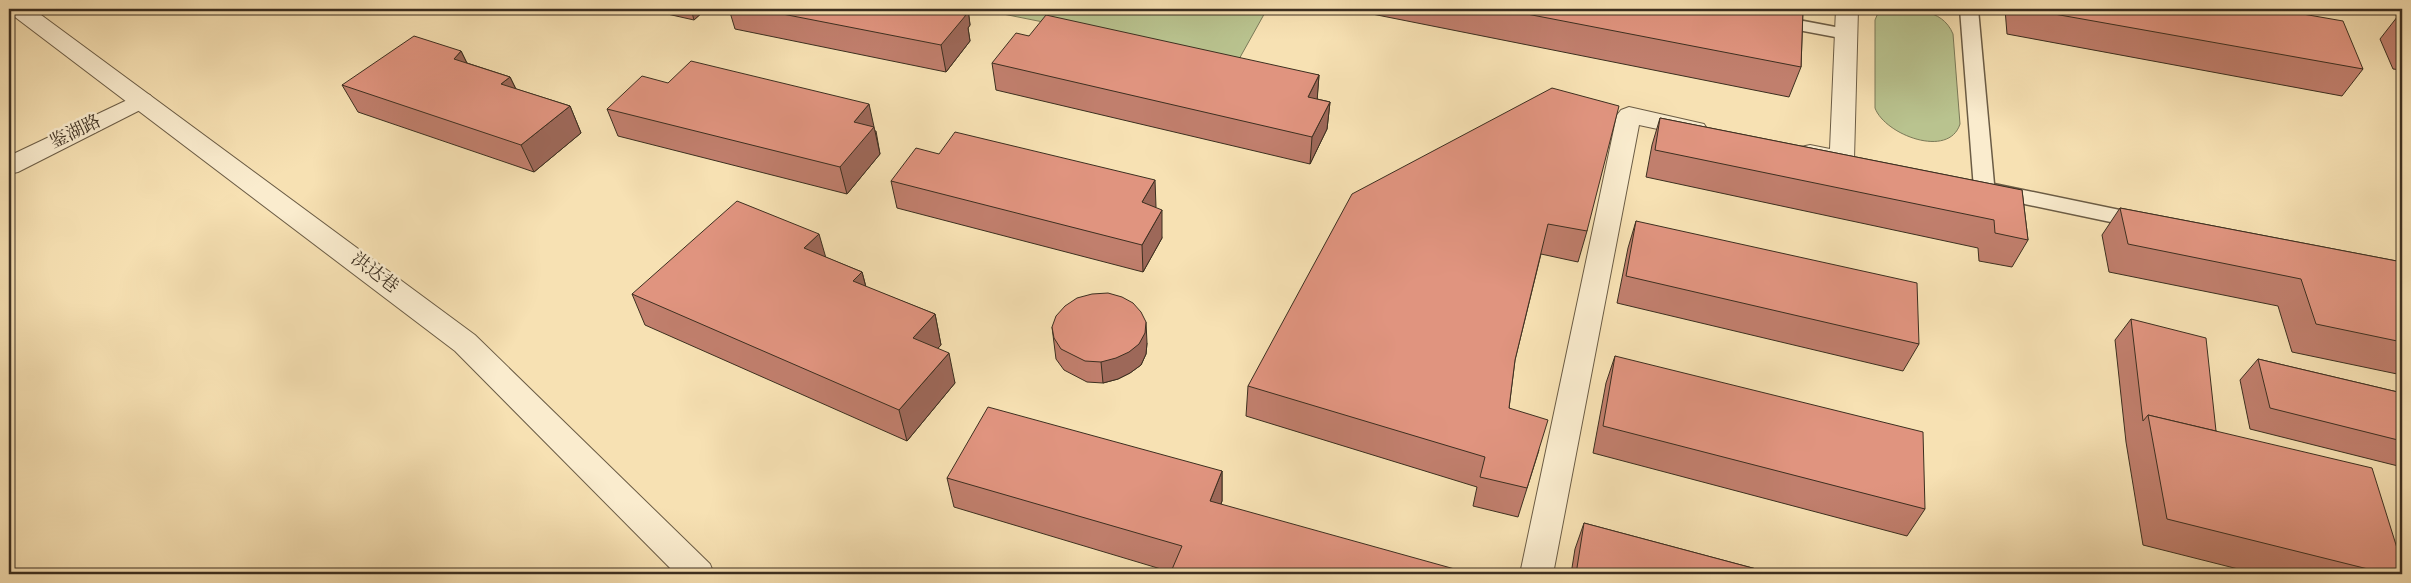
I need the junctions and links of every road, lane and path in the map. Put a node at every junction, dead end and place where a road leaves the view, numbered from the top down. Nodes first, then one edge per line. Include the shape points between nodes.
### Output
1 (19, 9) edge
2 (1847, 9) edge
3 (1969, 9) edge
4 (1758, 18) edge
5 (1846, 34) junction
6 (142, 100) junction
7 (1716, 133) edge
8 (1784, 147) edge
9 (9, 166) edge
10 (2159, 225) edge
11 (698, 574) edge
12 (1536, 574) edge

1 - 6 street, 洪达巷
2 - 5 street
3 - 10 lane via 1974,187
4 - 5 lane
5 - 8 street via 1851,161
6 - 9 street, 鉴湖路
6 - 11 street, 洪达巷 via 465,343
7 - 12 street via 1629,115

